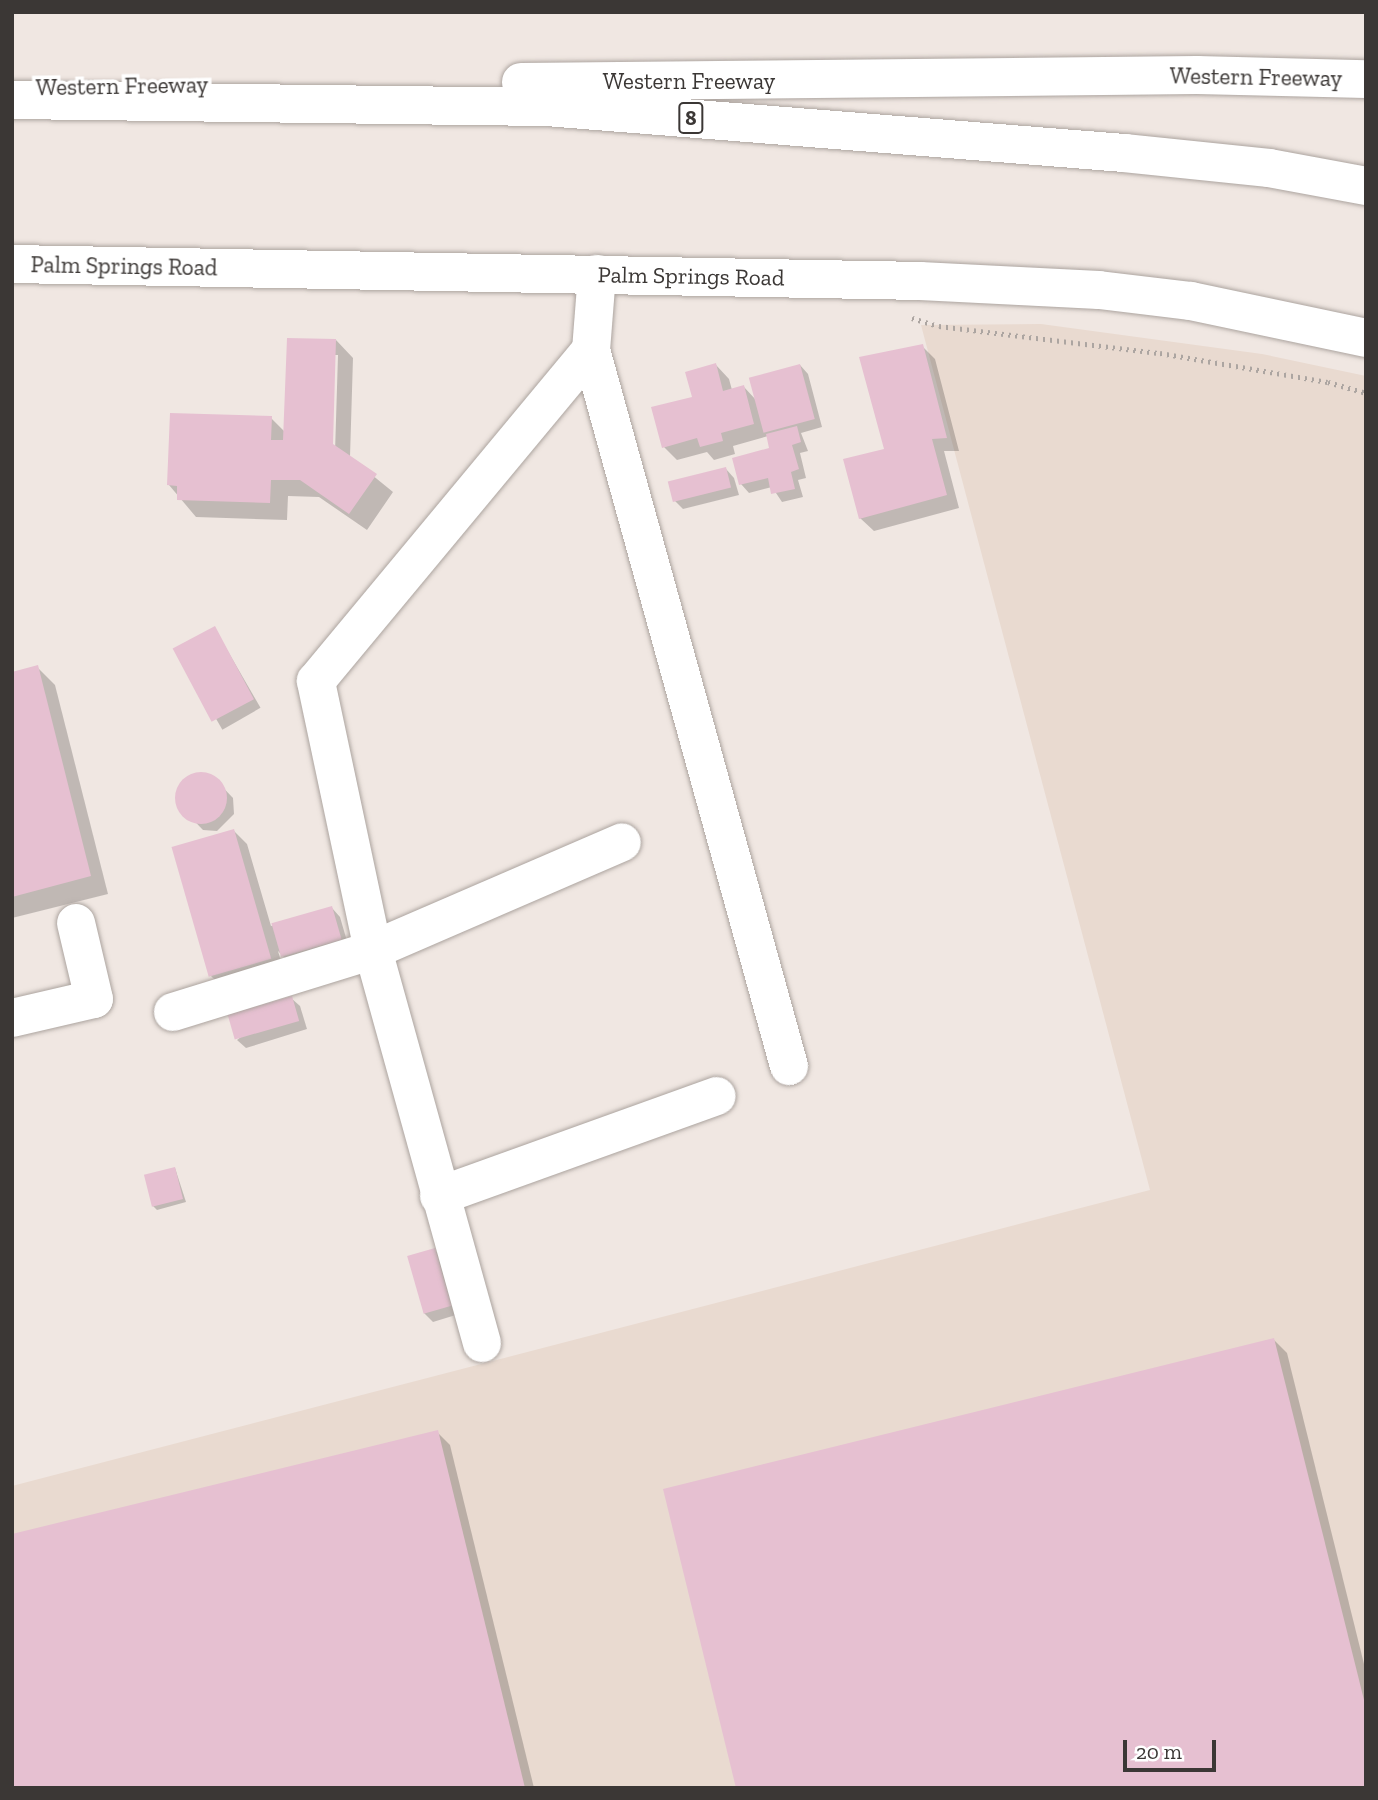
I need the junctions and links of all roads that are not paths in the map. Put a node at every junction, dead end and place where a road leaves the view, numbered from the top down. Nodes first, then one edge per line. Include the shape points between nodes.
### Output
1 (1366, 79) edge
2 (12, 88) edge
3 (12, 100) edge
4 (1366, 186) edge
5 (12, 264) edge
6 (597, 274) junction
7 (1366, 338) edge
8 (591, 350) junction
9 (622, 842) dead end
10 (76, 923) dead end
11 (373, 950) junction
12 (173, 1012) dead end
13 (12, 1018) edge
14 (789, 1066) dead end
15 (717, 1096) dead end
16 (439, 1196) junction
17 (482, 1343) dead end

1 - 2 main road, Western Freeway via 1197,75
3 - 4 main road, 8 via 546,107 1137,155 1269,168
5 - 6 main road, Palm Springs Road
6 - 7 main road, Palm Springs Road via 1099,290 1191,301
6 - 8 main road
8 - 11 main road via 316,681
8 - 14 main road
9 - 11 main road
10 - 13 main road via 94,999
11 - 12 main road
11 - 16 main road
15 - 16 main road
16 - 17 main road

